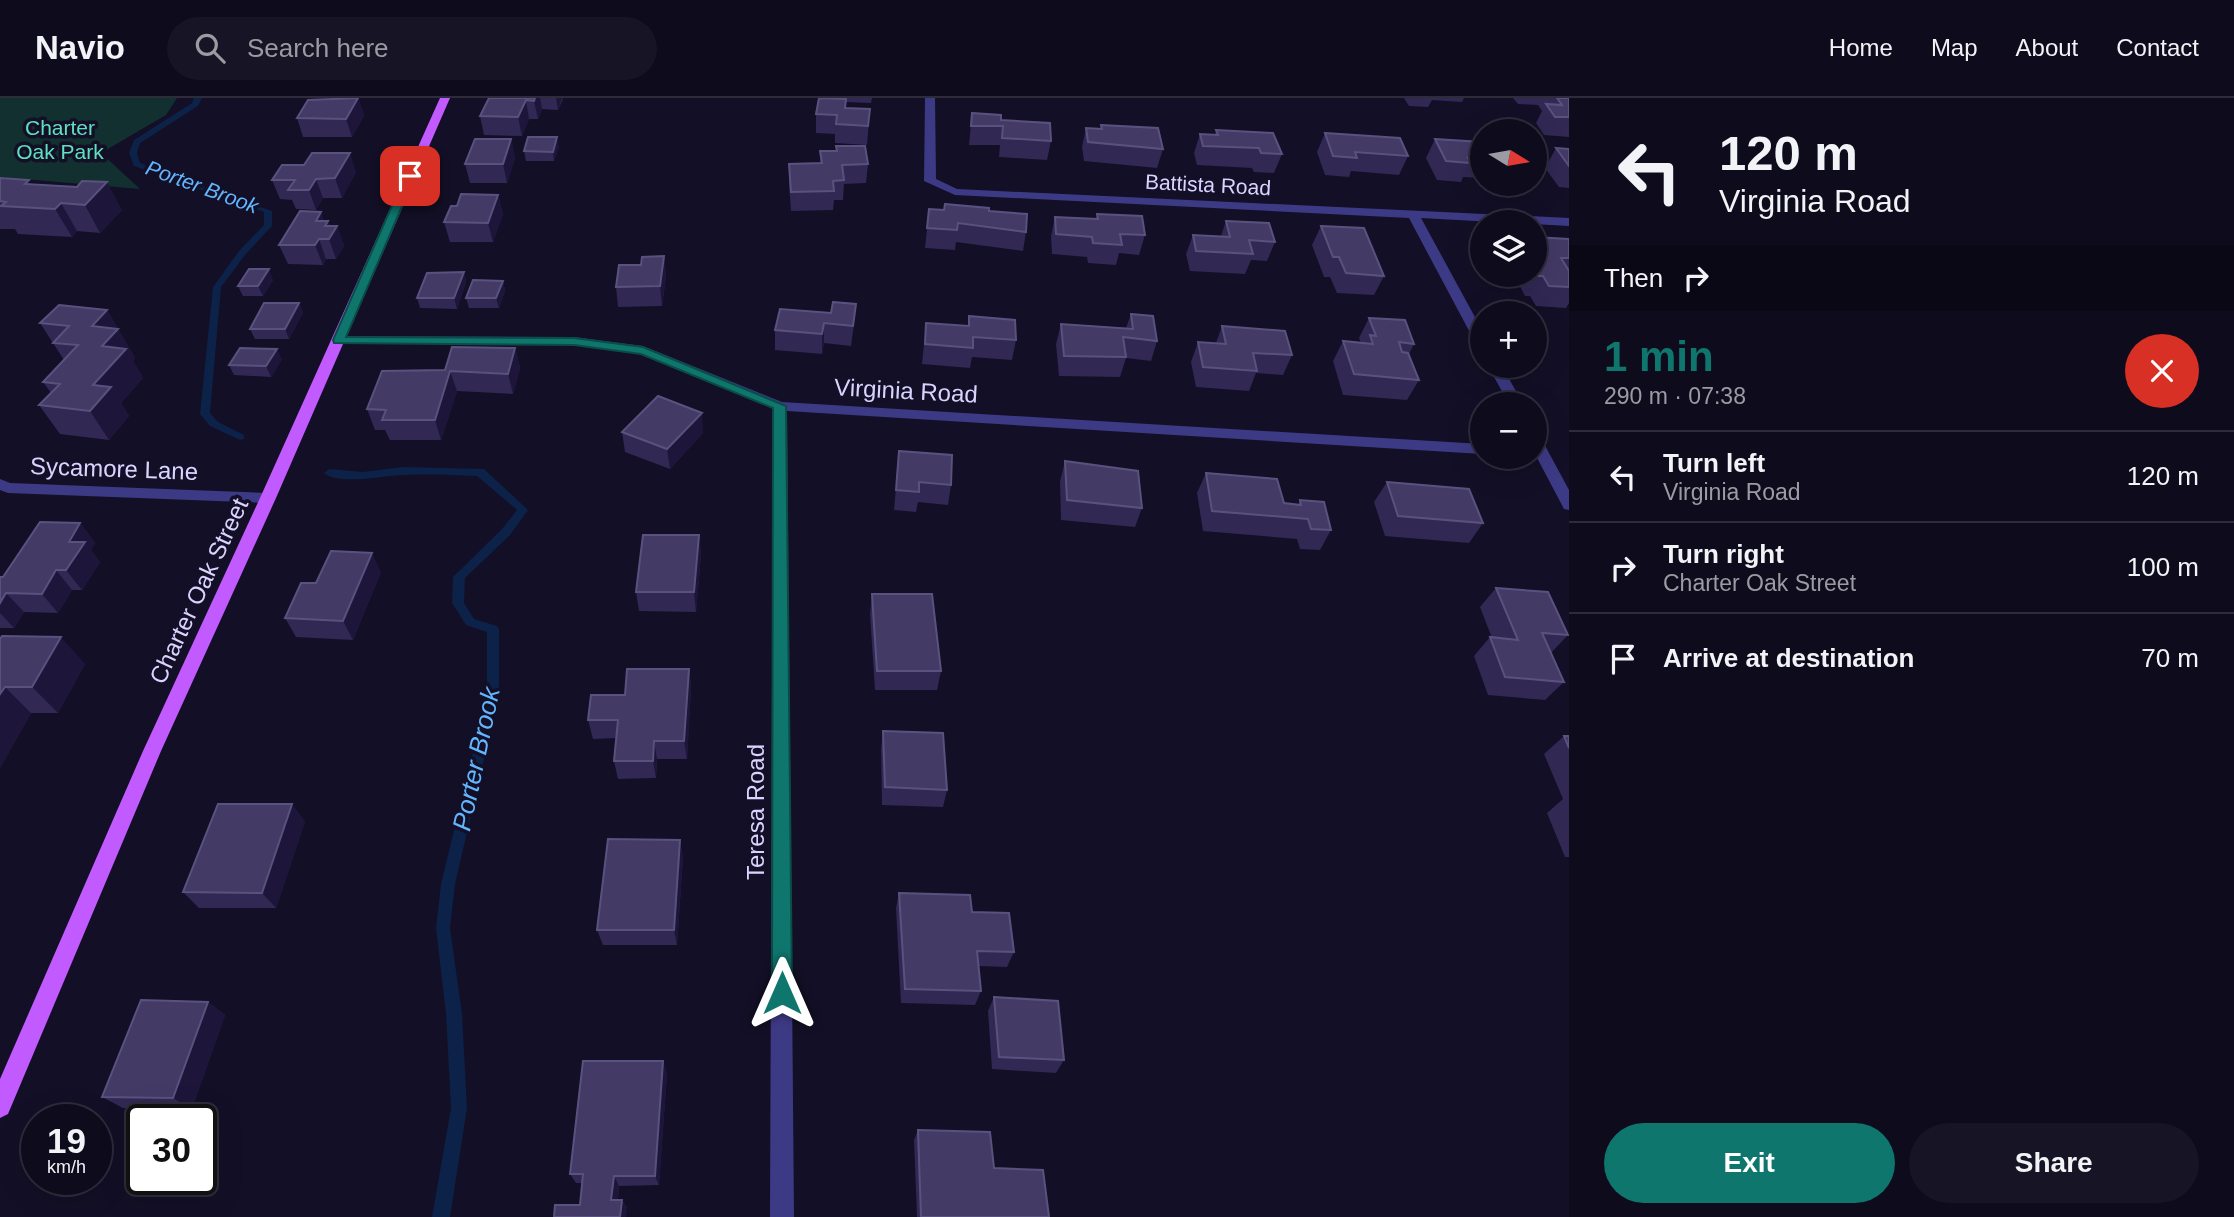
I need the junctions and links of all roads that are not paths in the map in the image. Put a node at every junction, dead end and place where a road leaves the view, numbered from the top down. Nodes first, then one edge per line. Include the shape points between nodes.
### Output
1 (445, 98) edge
2 (930, 98) edge
3 (1413, 214) junction
4 (1569, 222) edge
5 (1470, 320) edge
6 (339, 340) junction
7 (780, 406) junction
8 (1470, 448) edge
9 (1547, 466) edge
10 (0, 484) edge
11 (268, 498) junction
12 (1569, 505) edge
13 (0, 1106) edge
14 (782, 1217) edge

1 - 6 main road, Charter Oak Street
2 - 3 street, Battista Road via 930,181 954,192
3 - 4 street, Battista Road
3 - 5 street
6 - 7 street, Virginia Road via 574,341 643,350
6 - 11 main road, Charter Oak Street
7 - 8 street, Virginia Road
7 - 14 street, Teresa Road
9 - 12 street
10 - 11 street, Sycamore Lane via 8,488
11 - 13 main road, Charter Oak Street via 152,751

